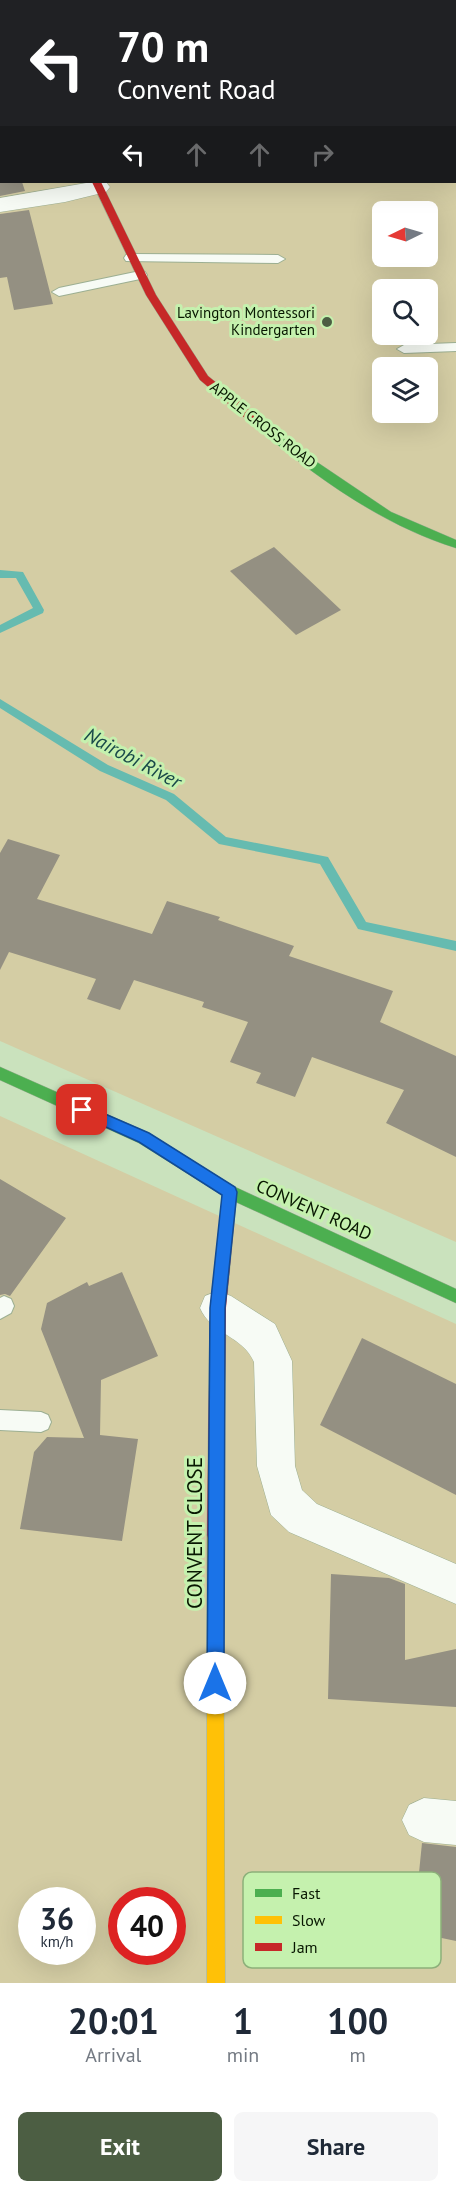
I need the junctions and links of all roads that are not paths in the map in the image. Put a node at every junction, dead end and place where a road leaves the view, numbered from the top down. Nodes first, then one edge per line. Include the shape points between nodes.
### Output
1 (97, 184) edge
2 (0, 205) edge
3 (131, 258) junction
4 (278, 259) dead end
5 (140, 275) junction
6 (59, 292) dead end
7 (456, 347) edge
8 (404, 349) dead end
9 (456, 544) edge
10 (0, 1073) edge
11 (230, 1192) junction
12 (456, 1296) edge
13 (218, 1308) junction
14 (0, 1420) edge
15 (41, 1422) dead end
16 (456, 1584) edge
17 (216, 1983) edge

1 - 2 street via 65,195
1 - 3 street, APPLE CROSS ROAD
3 - 4 lane
3 - 5 street, APPLE CROSS ROAD
5 - 6 lane
5 - 9 street, APPLE CROSS ROAD via 204,378 292,451 387,515
7 - 8 lane
10 - 11 street, CONVENT ROAD via 144,1138
11 - 12 street, CONVENT ROAD
11 - 13 street, CONVENT CLOSE
13 - 16 street via 262,1337 273,1361 276,1466 285,1501 303,1518
13 - 17 street, CONVENT CLOSE
14 - 15 lane

